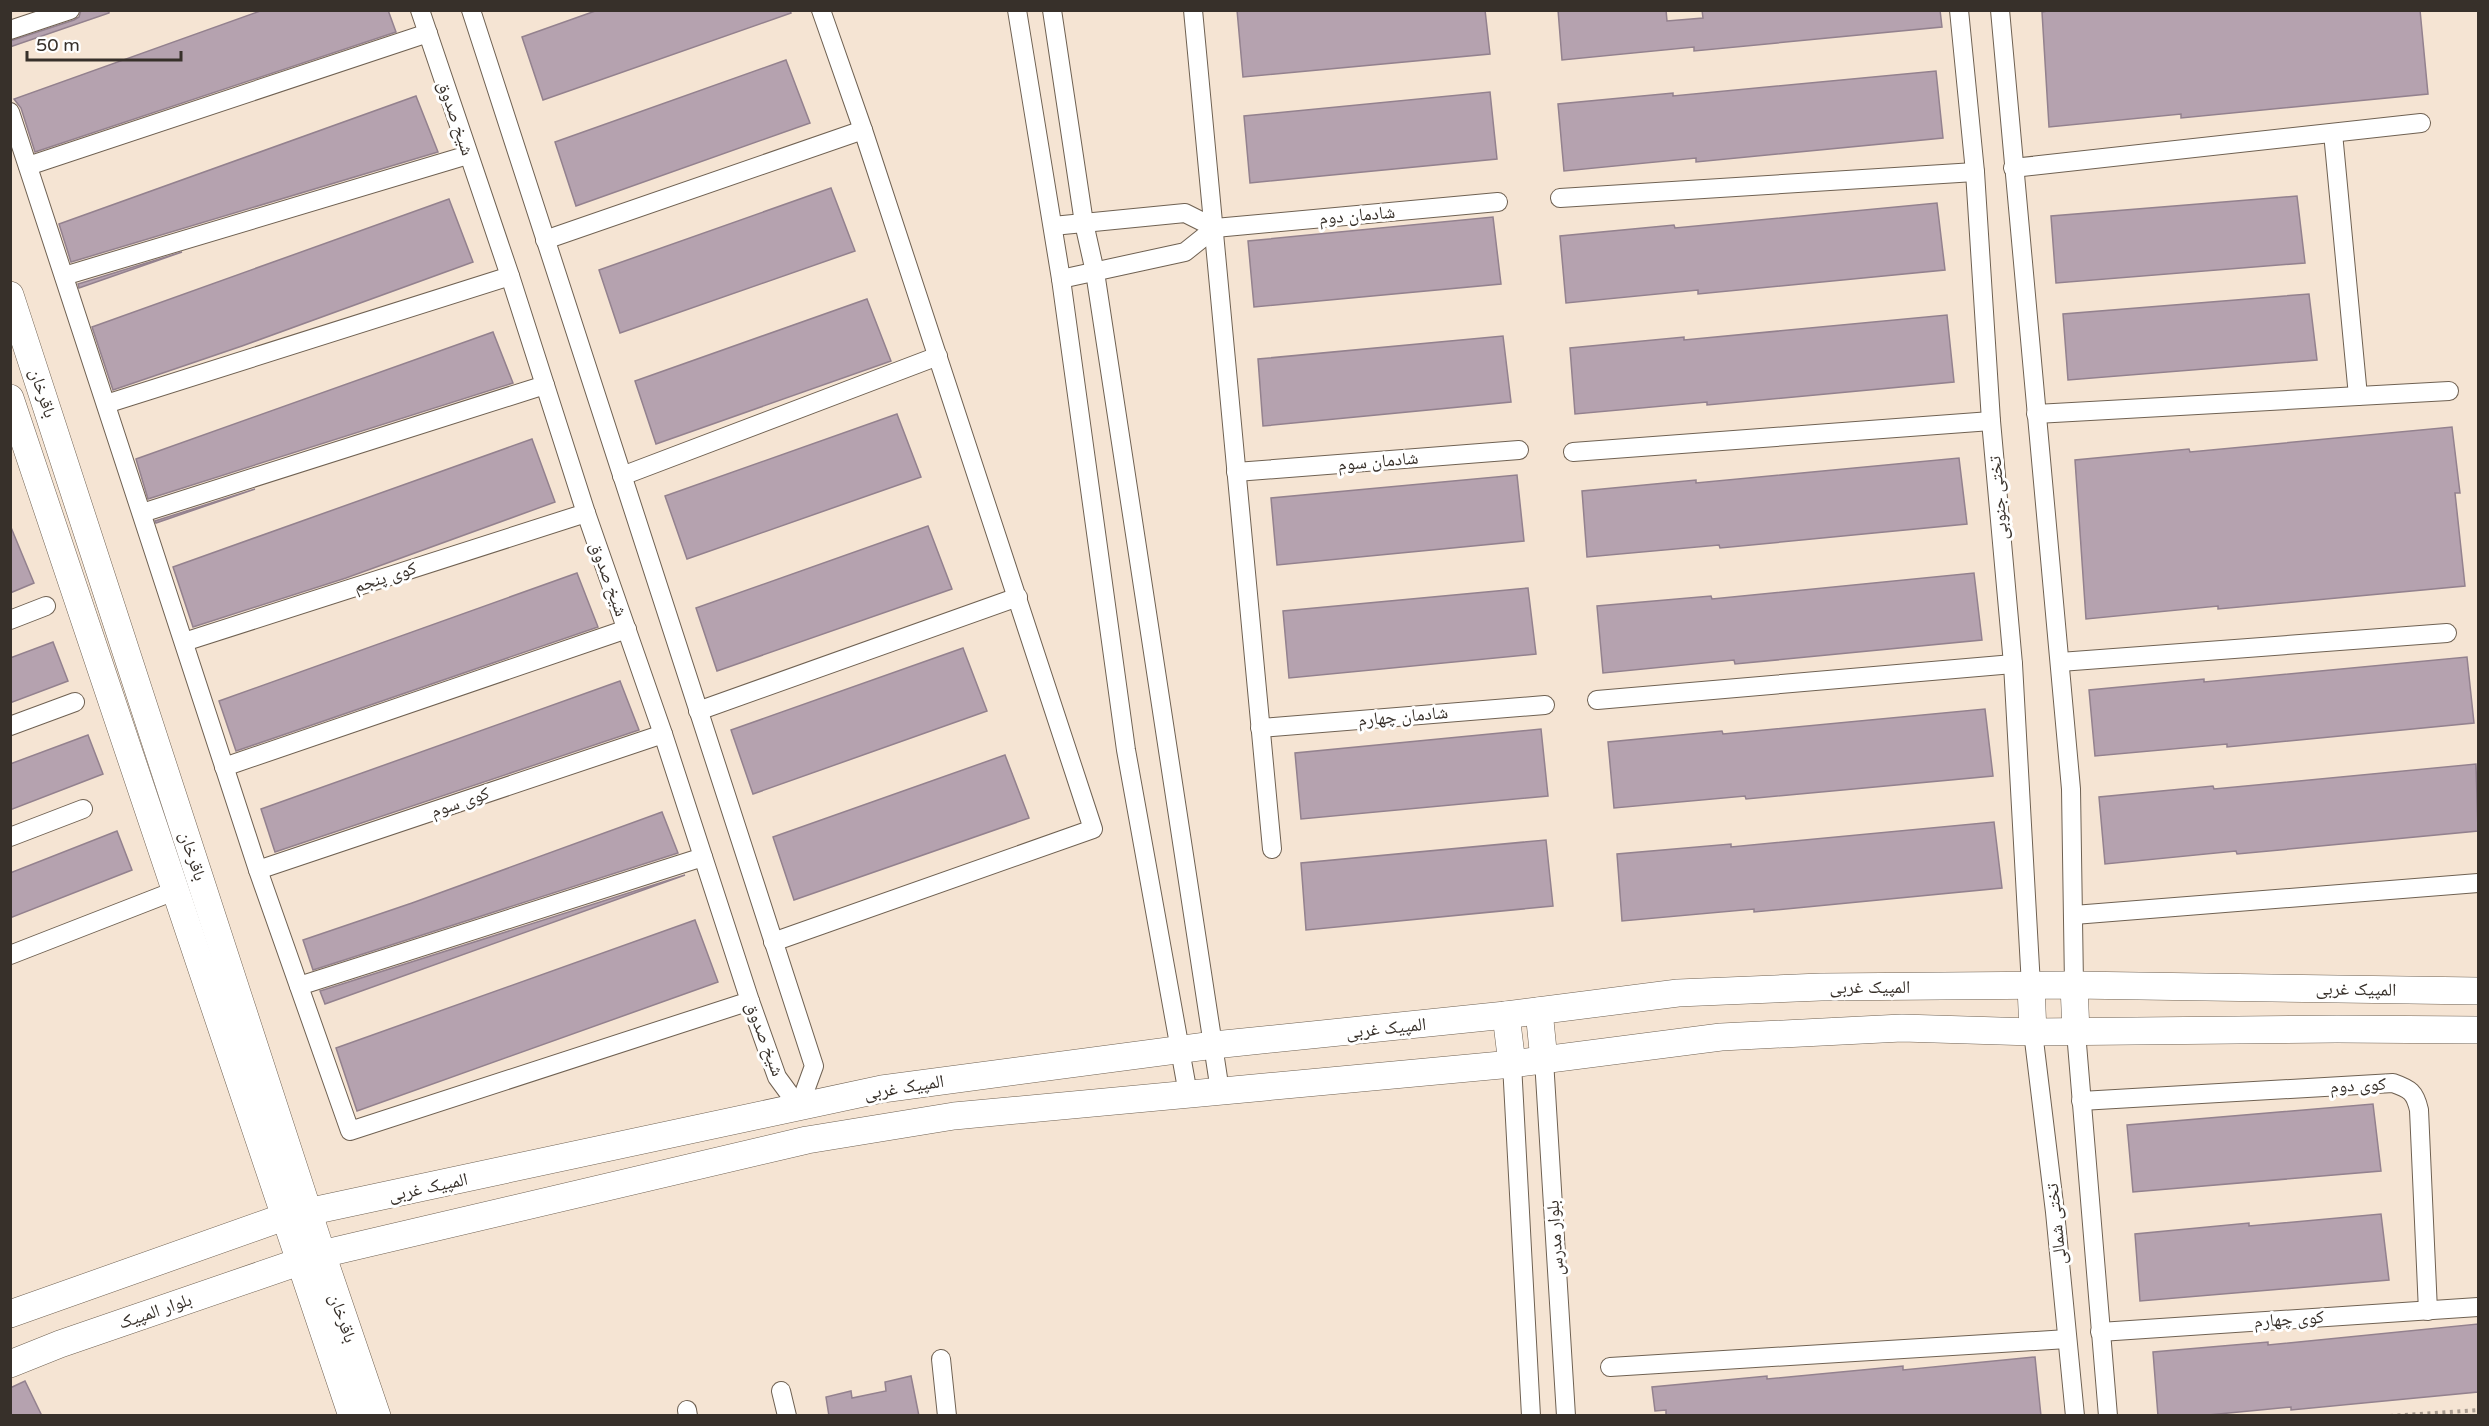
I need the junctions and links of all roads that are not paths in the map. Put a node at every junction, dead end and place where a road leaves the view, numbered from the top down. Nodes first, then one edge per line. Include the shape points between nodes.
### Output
1 (70, 10) edge
2 (420, 10) edge
3 (471, 10) edge
4 (821, 10) edge
5 (1017, 10) edge
6 (1052, 10) edge
7 (1193, 10) edge
8 (1959, 10) edge
9 (2000, 10) edge
10 (10, 30) edge
11 (428, 33) junction
12 (10, 112) edge
13 (2421, 123) dead end
14 (863, 130) junction
15 (2333, 133) junction
16 (468, 155) junction
17 (28, 166) junction
18 (2013, 168) junction
19 (1975, 172) junction
20 (1560, 198) dead end
21 (1498, 202) dead end
22 (1084, 223) junction
23 (1053, 226) junction
24 (1215, 228) junction
25 (545, 240) junction
26 (1095, 272) junction
27 (64, 276) junction
28 (510, 276) junction
29 (1061, 279) junction
30 (10, 295) edge
31 (938, 356) junction
32 (545, 386) junction
33 (2449, 391) dead end
34 (2358, 396) junction
35 (106, 404) junction
36 (12, 409) edge
37 (2036, 414) junction
38 (1991, 421) junction
39 (1519, 450) dead end
40 (1574, 452) dead end
41 (1236, 472) junction
42 (622, 476) junction
43 (142, 513) junction
44 (586, 513) junction
45 (1018, 597) junction
46 (46, 606) dead end
47 (10, 620) edge
48 (627, 629) junction
49 (2447, 633) dead end
50 (184, 642) junction
51 (2060, 662) junction
52 (2013, 664) junction
53 (1597, 700) dead end
54 (75, 702) dead end
55 (1545, 705) dead end
56 (698, 711) junction
57 (10, 726) edge
58 (1260, 728) junction
59 (663, 734) junction
60 (224, 766) junction
61 (82, 809) dead end
62 (10, 837) edge
63 (1272, 849) dead end
64 (703, 857) junction
65 (258, 870) junction
66 (2478, 883) edge
67 (177, 890) junction
68 (2074, 915) junction
69 (773, 942) junction
70 (10, 955) edge
71 (2074, 985) junction
72 (299, 986) junction
73 (2031, 986) junction
74 (2478, 991) edge
75 (750, 1001) junction
76 (1539, 1011) junction
77 (1506, 1015) junction
78 (2478, 1030) edge
79 (2033, 1032) junction
80 (2076, 1032) junction
81 (1214, 1045) junction
82 (1180, 1050) junction
83 (1544, 1060) junction
84 (1512, 1064) junction
85 (1220, 1091) junction
86 (1188, 1094) junction
87 (2081, 1101) junction
88 (799, 1107) junction
89 (807, 1140) junction
90 (296, 1215) junction
91 (311, 1258) junction
92 (2478, 1307) edge
93 (2428, 1311) junction
94 (10, 1314) edge
95 (2100, 1332) junction
96 (2067, 1339) junction
97 (940, 1359) dead end
98 (10, 1364) edge
99 (1610, 1367) dead end
100 (781, 1391) dead end
101 (352, 1416) edge
102 (377, 1416) edge
103 (787, 1416) edge
104 (947, 1416) edge
105 (1531, 1416) edge
106 (1566, 1416) edge
107 (2075, 1416) edge
108 (2108, 1416) edge

1 - 10 street
2 - 11 street, شیخ صدوق
3 - 25 street, شیخ صدوق
4 - 14 street
5 - 23 street
6 - 22 street
7 - 24 street
8 - 19 street, تختی جنوبی
9 - 18 street
11 - 16 street, شیخ صدوق
11 - 17 street
12 - 17 street
13 - 15 street
14 - 25 street
14 - 31 street
15 - 18 street
15 - 34 street
16 - 27 street
16 - 28 street, شیخ صدوق
17 - 27 street
18 - 37 street
19 - 20 street
19 - 38 street, تختی جنوبی
21 - 24 street, شادمان دوم
22 - 23 street
22 - 24 street via 1185,213
22 - 26 street
23 - 29 street
24 - 26 street via 1185,252
24 - 41 street
25 - 42 street, شیخ صدوق
26 - 29 street
26 - 81 street
27 - 35 street
28 - 32 street, شیخ صدوق
28 - 35 street
29 - 82 street via 1126,750
30 - 90 street, باقرخان
31 - 42 street
31 - 45 street
32 - 43 street
32 - 44 street, شیخ صدوق
33 - 34 street
34 - 37 street
35 - 43 street
36 - 67 street, باقرخان
37 - 51 street
38 - 40 street
38 - 52 street, تختی جنوبی
39 - 41 street, شادمان سوم
41 - 58 street
42 - 56 street, شیخ صدوق
43 - 50 street
44 - 48 street, شیخ صدوق
44 - 50 street, کوی پنجم
45 - 56 street
45 - 69 street via 1093,830
46 - 47 street
48 - 59 street, شیخ صدوق
48 - 60 street
49 - 51 street
50 - 60 street
51 - 68 street via 2073,818
52 - 53 street
52 - 73 street, تختی جنوبی
54 - 57 street
55 - 58 street, شادمان چهارم
56 - 69 street, شیخ صدوق
58 - 63 street
59 - 64 street, شیخ صدوق
59 - 65 street, کوی سوم
60 - 65 street
61 - 62 street
64 - 72 street
64 - 75 street, شیخ صدوق
65 - 72 street
66 - 68 street
67 - 70 street
67 - 90 street, باقرخان
68 - 71 street
69 - 88 street, شیخ صدوق via 814,1066
71 - 73 street, المپیک غربی
71 - 74 street, المپیک غربی
71 - 80 street
72 - 75 street via 350,1131
73 - 76 street, المپیک غربی via 1821,987 1678,993
73 - 79 street
75 - 88 street, شیخ صدوق via 777,1077
76 - 77 street, المپیک غربی
76 - 83 street
77 - 81 street, المپیک غربی
77 - 84 street
78 - 80 street, المپیک غربی
79 - 80 street, المپیک غربی
79 - 83 street, المپیک غربی via 1902,1028 1721,1036
79 - 96 street, تختی شمالی
80 - 87 street, تختی شمالی
81 - 82 street, المپیک غربی
81 - 85 street
82 - 86 street
82 - 88 street, المپیک غربی via 882,1089
83 - 84 street, المپیک غربی
83 - 106 street, بلوار مدرس
84 - 85 street, المپیک غربی
84 - 105 street, بلوار مدرس
85 - 86 street, المپیک غربی
86 - 89 street, المپیک غربی via 954,1116
87 - 93 street, کوی دوم via 2393,1083 2405,1087 2416,1096 2419,1110
87 - 95 street, تختی شمالی
88 - 89 street
88 - 90 street, المپیک غربی
89 - 91 street, المپیک غربی
90 - 91 street, باقرخان
90 - 94 street
91 - 98 street, بلوار المپیک
91 - 101 street, باقرخان
91 - 102 street, باقرخان
92 - 93 street, کوی چهارم
93 - 95 street, کوی چهارم
95 - 108 street, تختی شمالی
96 - 99 street
96 - 107 street, تختی شمالی
97 - 104 street
100 - 103 street

